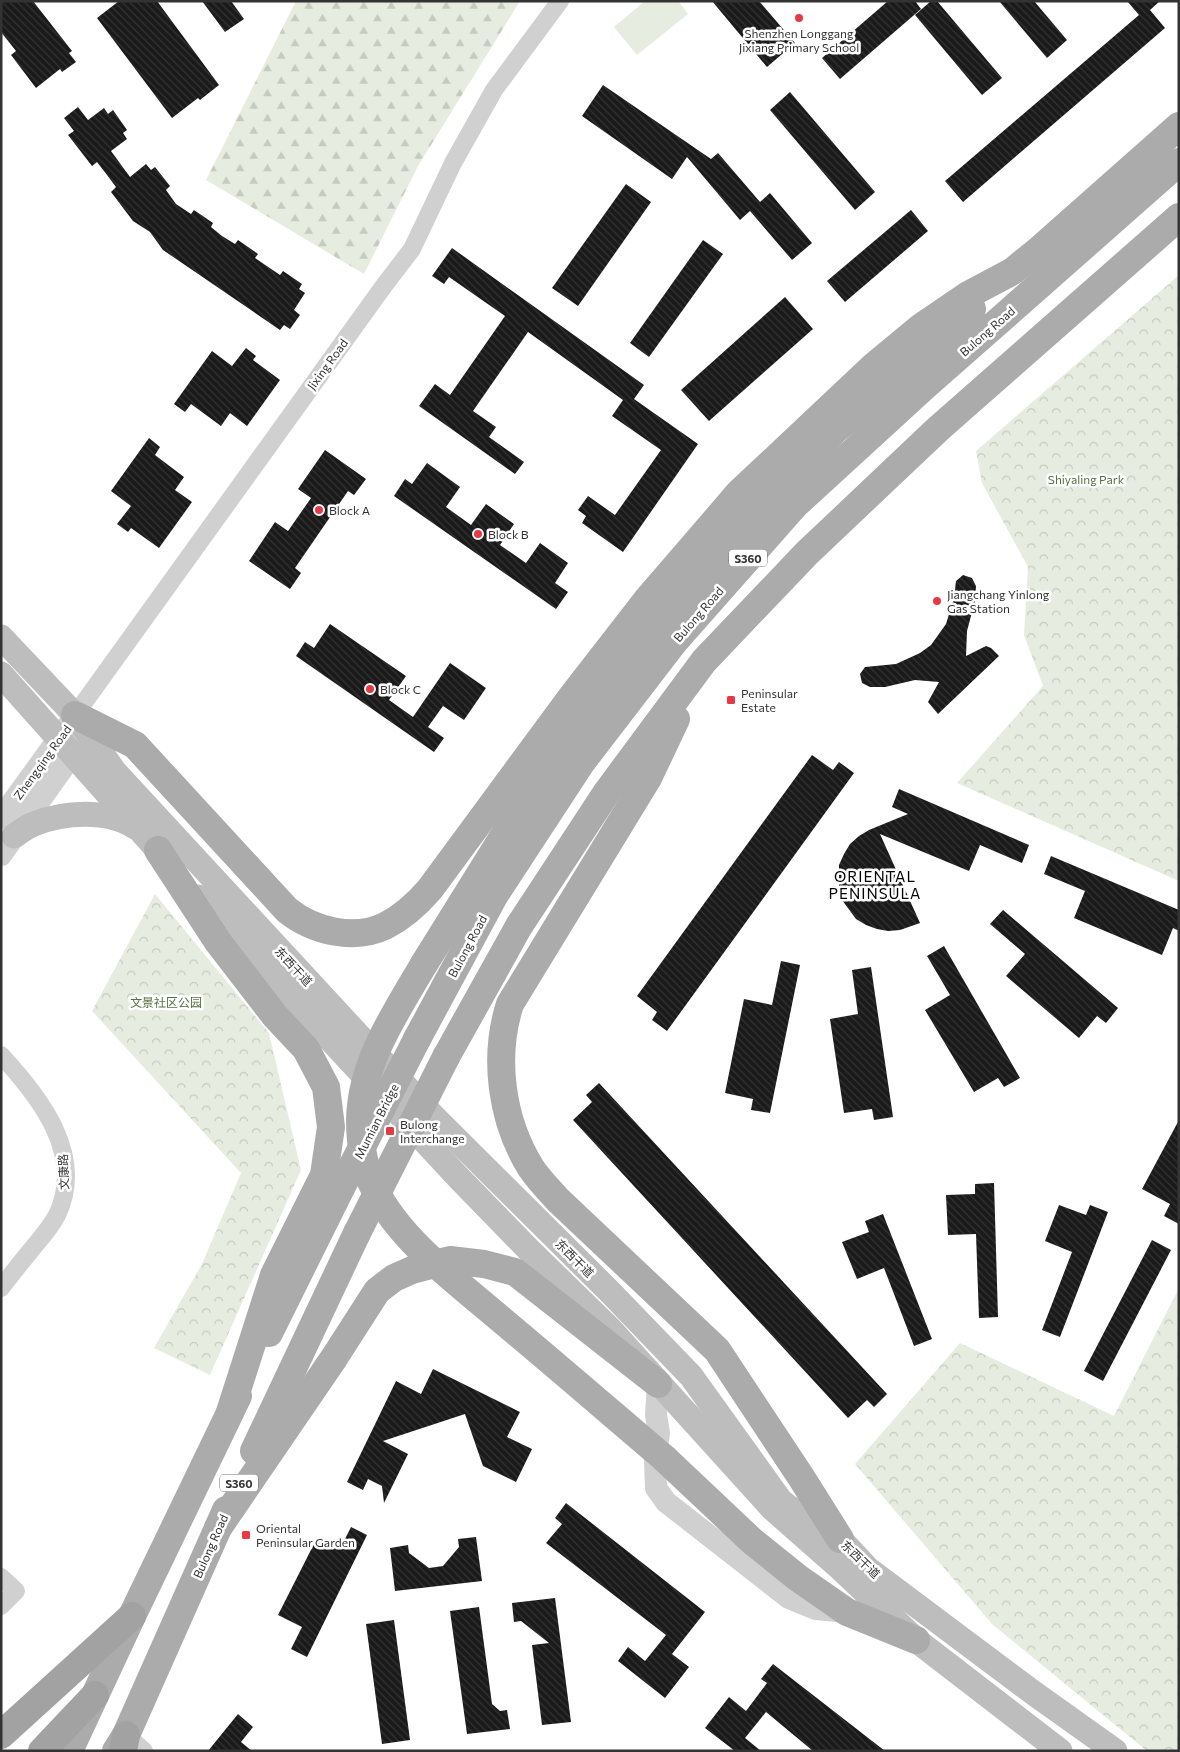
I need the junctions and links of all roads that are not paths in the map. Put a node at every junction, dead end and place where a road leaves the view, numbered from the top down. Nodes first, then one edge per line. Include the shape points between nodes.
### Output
1 (560, 1) edge
2 (1179, 126) edge
3 (1179, 162) edge
4 (1179, 217) edge
5 (1013, 270) junction
6 (925, 386) junction
7 (834, 431) junction
8 (795, 505) junction
9 (1, 637) edge
10 (704, 661) junction
11 (1, 674) edge
12 (75, 716) junction
13 (66, 746) junction
14 (139, 830) junction
15 (6, 836) edge
16 (158, 850) junction
17 (417, 1039) joint
18 (1, 1054) edge
19 (1, 1288) edge
20 (658, 1384) junction
21 (230, 1412) junction
22 (801, 1477) junction
23 (776, 1504) junction
24 (218, 1528) junction
25 (840, 1538) junction
26 (752, 1541) junction
27 (1, 1577) edge
28 (768, 1582) junction
29 (1, 1606) edge
30 (847, 1612) junction
31 (132, 1616) junction
32 (916, 1640) junction
33 (95, 1695) junction
34 (1, 1735) edge
35 (127, 1747) edge
36 (42, 1751) edge
37 (69, 1751) edge
38 (1060, 1751) edge
39 (1115, 1751) edge

1 - 12 street, Jixing Road via 494,90 453,164 412,249
2 - 5 main road
3 - 6 main road, Bulong Road / S360
4 - 10 main road, S360 via 938,428 806,553
5 - 7 main road via 900,377
5 - 12 main road via 921,327 874,366 739,494 634,617 430,889 408,911 385,926 357,932 336,931 299,920 135,745
6 - 7 main road
6 - 8 main road, Bulong Road / S360
7 - 8 main road
7 - 26 main road, bridge via 648,635 541,776 383,1035 364,1087 360,1120 363,1158 374,1189 392,1216 435,1263 665,1459
8 - 17 main road, Bulong Road / S360 via 674,642 581,763 494,896
9 - 12 main road, 东西干道
10 - 22 main road via 648,778 510,1004 502,1033 503,1090 517,1140 531,1168 558,1200 717,1350
10 - 24 main road, Bulong Road / S360, bridge via 607,792 525,918 446,1057 357,1233
11 - 13 main road, 东西干道
12 - 13 street, Zhengqing Road
12 - 23 main road, 东西干道 via 114,771 433,1116 691,1376
13 - 14 main road, 东西干道
13 - 15 street, Zhengqing Road
14 - 15 main road via 118,819 80,815 34,824
14 - 16 main road, 东西干道
16 - 20 main road, 东西干道 via 357,1070 522,1243 610,1329
16 - 21 main road via 218,942 275,1016 306,1049 326,1087 331,1126 324,1175 274,1274
17 - 21 main road, Mumian Bridge / S360, bridge
18 - 19 street, 文康路 via 26,1082 49,1116 62,1150 65,1183 63,1199 52,1222
20 - 23 main road, 东西干道
20 - 24 main road via 515,1272 450,1260 412,1270 394,1278 377,1292
20 - 28 street via 656,1488 666,1502
21 - 31 main road, S360
22 - 23 main road
22 - 25 main road
23 - 25 main road, 东西干道 via 787,1506
23 - 32 main road, 东西干道
24 - 35 main road, Bulong Road / S360
25 - 39 main road, 东西干道 via 868,1569
26 - 28 street
26 - 30 main road
27 - 29 street via 16,1591
28 - 30 street via 789,1598 816,1609
30 - 32 main road
31 - 33 main road, S360
31 - 34 highway
32 - 38 main road, 东西干道
33 - 36 highway
33 - 37 main road, S360

